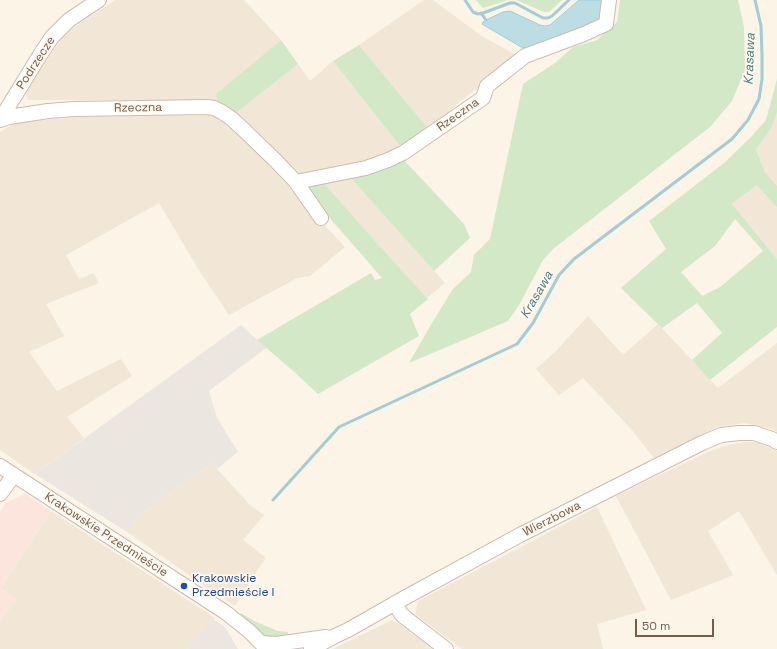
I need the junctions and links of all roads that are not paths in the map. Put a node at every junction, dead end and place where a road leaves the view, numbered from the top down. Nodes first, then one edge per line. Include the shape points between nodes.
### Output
1 (99, 0) edge
2 (609, 0) edge
3 (0, 120) edge
4 (296, 182) junction
5 (321, 218) dead end
6 (777, 442) edge
7 (0, 466) edge
8 (14, 475) junction
9 (0, 494) edge
10 (395, 604) junction
11 (335, 636) junction
12 (264, 646) edge
13 (311, 649) edge
14 (446, 649) edge

1 - 3 street, Podrzecze via 69,20 52,37
2 - 4 street, Rzeczna via 606,24 525,56 487,86 483,98 403,153 366,168
3 - 4 street, Rzeczna via 48,111 214,108 241,127
4 - 5 street, Rzeczna
6 - 10 street, Wierzbowa via 754,433 739,433 721,435 702,443 520,535
7 - 8 street, Krakowskie Przedmieście
8 - 9 street
8 - 12 street, Krakowskie Przedmieście via 224,612
10 - 11 street, Wierzbowa
10 - 14 street via 401,614
11 - 12 street, Wierzbowa
11 - 13 street, Wierzbowa

